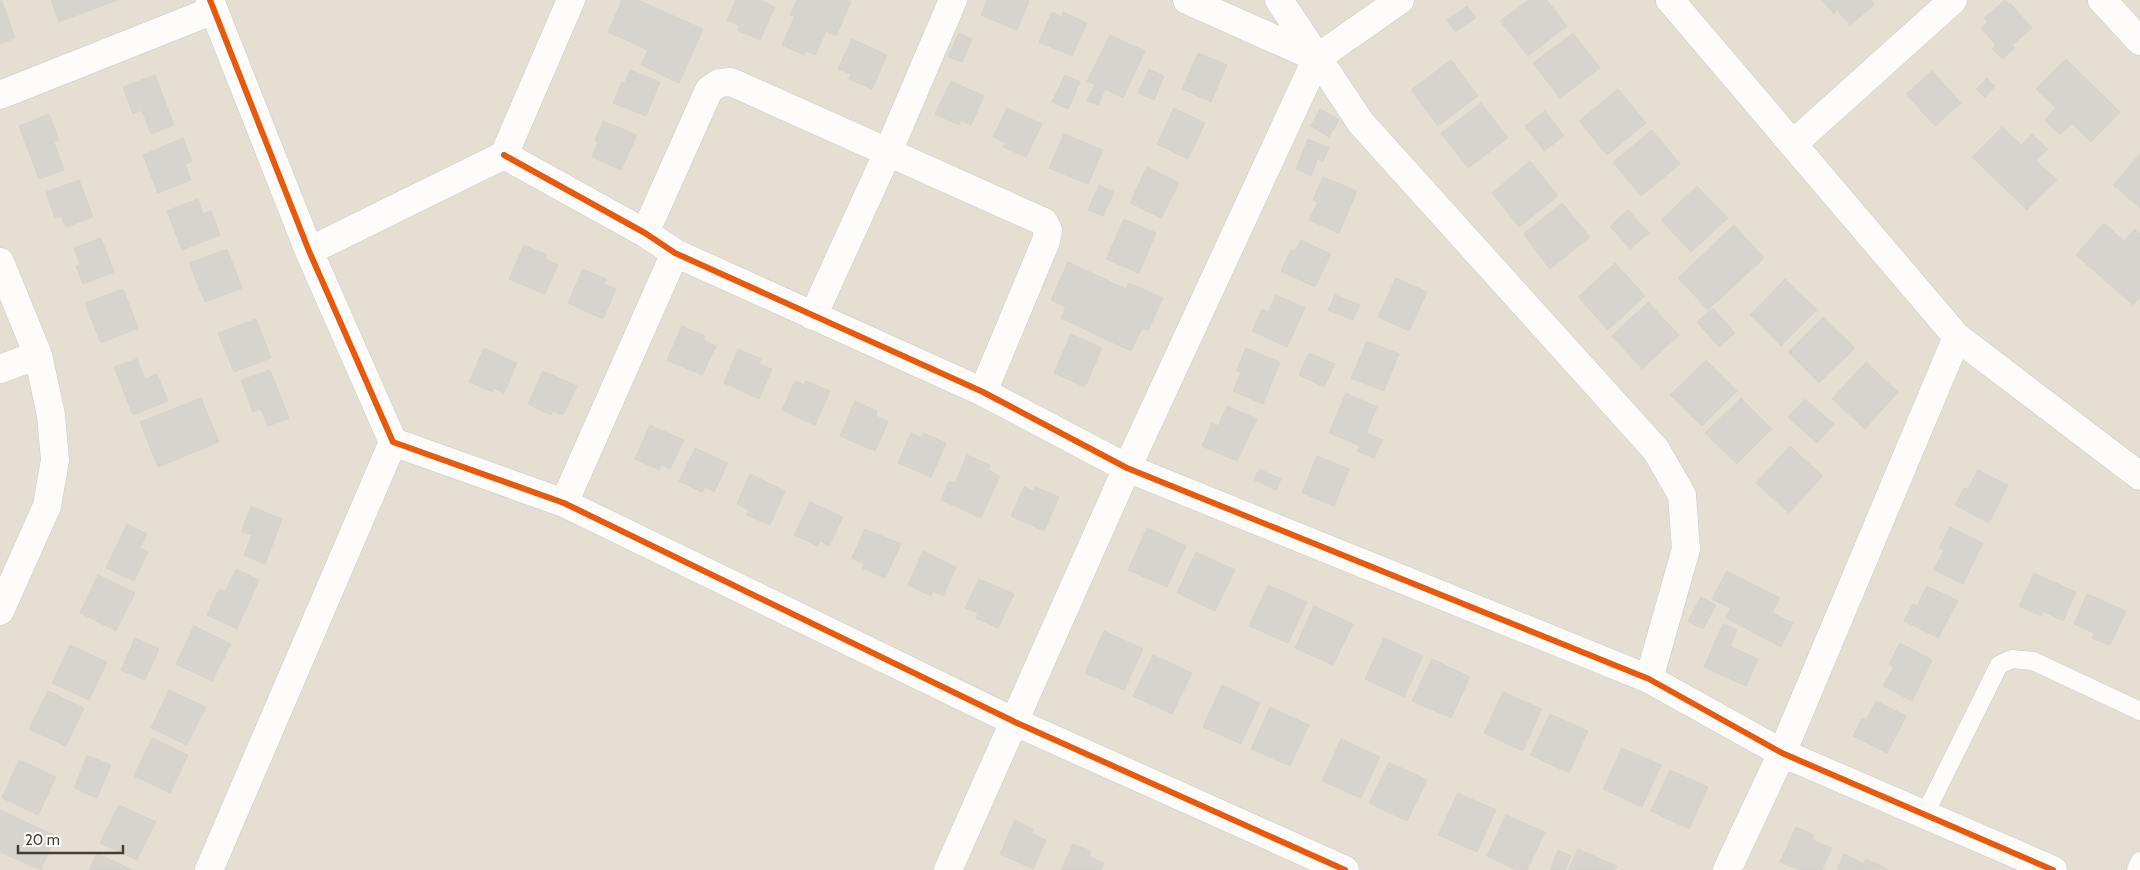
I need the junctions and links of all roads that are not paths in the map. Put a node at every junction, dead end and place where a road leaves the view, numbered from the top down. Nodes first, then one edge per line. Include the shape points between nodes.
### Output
1 (571, 0) edge
2 (953, 0) edge
3 (1186, 0) edge
4 (1280, 0) edge
5 (1400, 0) edge
6 (1670, 0) edge
7 (1953, 0) edge
8 (2102, 0) edge
9 (212, 5) edge
10 (2140, 41) edge
11 (1317, 58) junction
12 (0, 95) edge
13 (1792, 144) junction
14 (888, 152) junction
15 (504, 155) junction
16 (645, 234) junction
17 (309, 251) junction
18 (675, 253) junction
19 (0, 262) edge
20 (813, 316) junction
21 (1957, 337) junction
22 (38, 355) junction
23 (0, 369) edge
24 (983, 392) junction
25 (393, 442) junction
26 (1127, 468) junction
27 (2140, 476) edge
28 (564, 503) junction
29 (3, 596) edge
30 (1649, 679) junction
31 (2140, 711) edge
32 (1015, 722) junction
33 (1782, 753) junction
34 (1925, 814) junction
35 (2140, 861) edge
36 (208, 870) edge
37 (948, 870) edge
38 (1345, 870) edge
39 (1727, 870) edge
40 (2053, 870) edge
41 (2136, 870) edge

1 - 15 street
2 - 14 street
3 - 11 street
4 - 11 street
5 - 11 street
6 - 13 street
7 - 13 street
8 - 10 street
9 - 12 street
9 - 17 street
11 - 26 street
11 - 30 street via 1361,123 1656,450 1682,495 1686,549
13 - 21 street
14 - 16 street via 732,82 719,83 710,90
14 - 20 street
14 - 24 street via 1044,222 1048,230
15 - 16 street
15 - 17 street
16 - 18 street
17 - 25 street
18 - 20 street
18 - 28 street
19 - 22 street
20 - 24 street
21 - 27 street
21 - 33 street
22 - 23 street
22 - 29 street via 51,416 54,460 47,506
24 - 26 street
25 - 28 street
25 - 36 street
26 - 30 street
26 - 32 street
28 - 32 street
30 - 33 street
31 - 34 lane via 2033,661 2012,659 1999,665
32 - 37 street
32 - 38 street
33 - 34 street
33 - 39 street
34 - 40 street
35 - 41 lane

